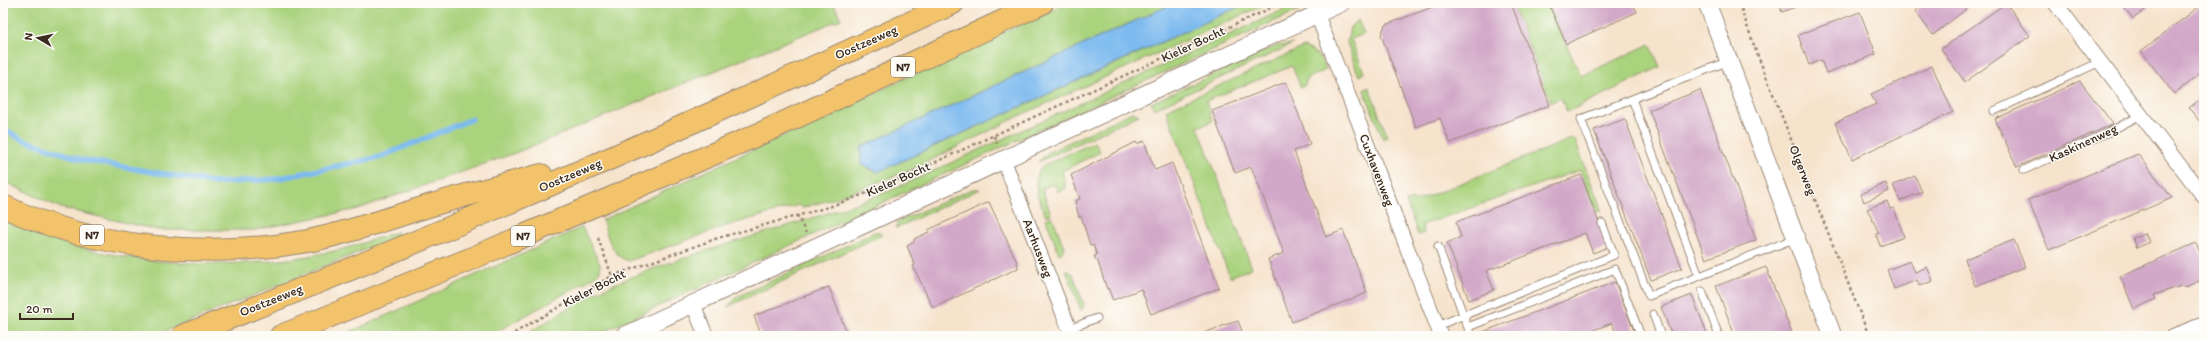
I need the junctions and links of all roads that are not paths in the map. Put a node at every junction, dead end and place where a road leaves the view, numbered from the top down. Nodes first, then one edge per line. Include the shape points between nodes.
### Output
1 (952, 3) edge
2 (1042, 3) edge
3 (1342, 3) edge
4 (1707, 3) edge
5 (2054, 3) edge
6 (1317, 14) junction
7 (1730, 61) junction
8 (2100, 62) junction
9 (1632, 99) junction
10 (1994, 111) dead end
11 (2141, 115) junction
12 (614, 156) junction
13 (1004, 161) junction
14 (2024, 170) dead end
15 (2204, 197) edge
16 (3, 206) edge
17 (1602, 223) dead end
18 (1797, 238) junction
19 (1438, 246) dead end
20 (1700, 276) junction
21 (1702, 291) dead end
22 (693, 304) junction
23 (1653, 314) dead end
24 (1464, 315) junction
25 (1097, 318) dead end
26 (2204, 324) edge
27 (1468, 327) junction
28 (1439, 331) edge
29 (1071, 332) edge
30 (183, 336) edge
31 (281, 336) edge
32 (624, 336) edge
33 (706, 336) edge
34 (1471, 336) edge
35 (1641, 336) edge
36 (1661, 336) edge
37 (1720, 336) edge
38 (1833, 336) edge
39 (2173, 336) edge

1 - 12 highway, Oostzeeweg / N7
2 - 31 highway, N7 via 764,132 475,257
3 - 6 street, Kieler Bocht
4 - 7 street
5 - 8 street
6 - 13 street, Kieler Bocht
6 - 28 street, Cuxhavenweg
7 - 9 lane
7 - 18 street
8 - 10 lane
8 - 11 street
9 - 20 lane
9 - 20 lane via 1581,119 1648,296
11 - 14 lane, Kaskinenweg
11 - 15 street
12 - 16 highway, N7 via 442,202 339,234 254,248 186,250 106,239 57,227
12 - 30 highway, Oostzeeweg / N7 via 405,246
13 - 22 street, Kieler Bocht
13 - 29 street, Aarhusweg
17 - 24 lane, Cuxhavenweg via 1614,255
18 - 20 lane
18 - 38 street
19 - 24 lane
21 - 37 lane
22 - 32 street, Kieler Bocht
22 - 33 street
23 - 36 lane
24 - 27 lane
24 - 28 lane, Cuxhavenweg
25 - 29 lane
26 - 39 street
27 - 34 lane
27 - 35 lane via 1615,269

